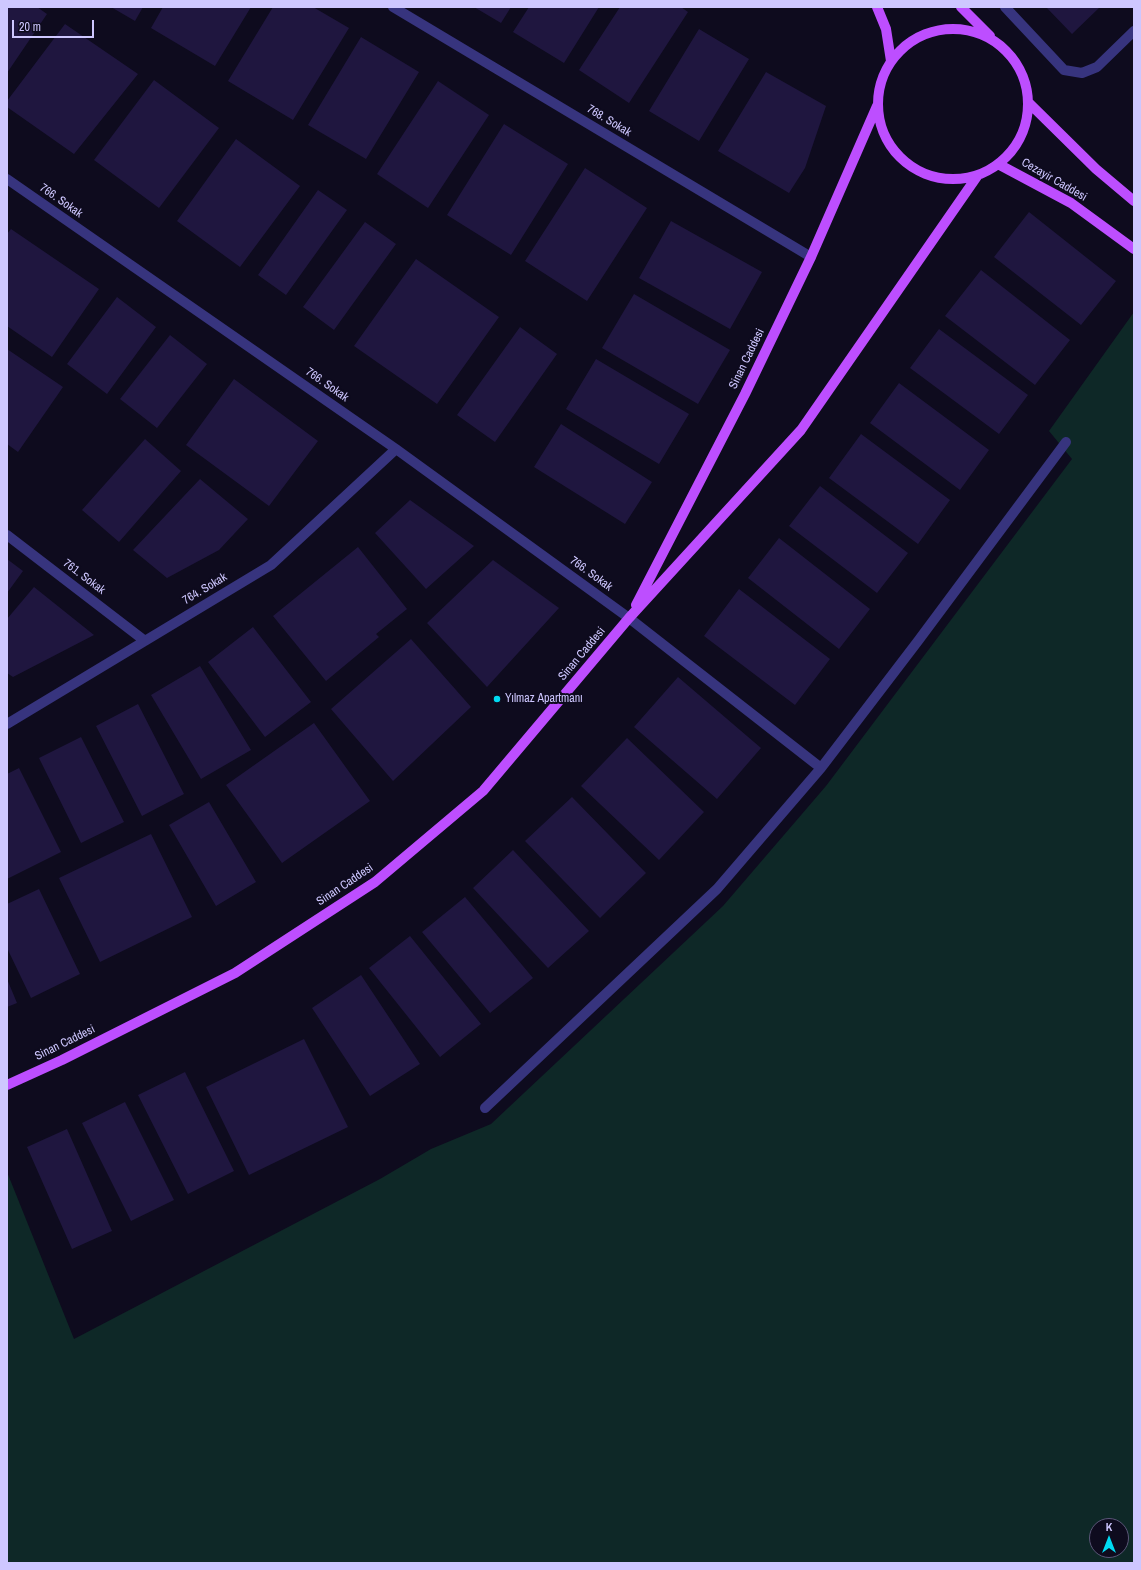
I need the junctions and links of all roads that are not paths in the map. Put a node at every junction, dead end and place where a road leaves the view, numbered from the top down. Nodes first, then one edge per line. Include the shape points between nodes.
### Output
1 (393, 7) edge
2 (877, 7) edge
3 (961, 7) edge
4 (1005, 7) edge
5 (1134, 31) edge
6 (996, 42) junction
7 (891, 61) junction
8 (1028, 102) junction
9 (877, 106) junction
10 (998, 164) junction
11 (978, 175) junction
12 (7, 179) edge
13 (1134, 201) edge
14 (1134, 249) edge
15 (811, 257) junction
16 (1066, 442) dead end
17 (396, 449) junction
18 (7, 535) edge
19 (629, 618) junction
20 (145, 641) junction
21 (7, 724) edge
22 (821, 768) junction
23 (7, 1085) edge
24 (485, 1108) dead end

1 - 15 street, 768. Sokak
2 - 7 main road via 886,29
3 - 6 main road
4 - 5 street via 1064,70 1082,73 1097,67
6 - 7 main road via 974,32 951,29 928,33 907,44
6 - 8 main road via 1013,59 1024,79
7 - 9 main road via 880,82
8 - 10 main road via 1025,126 1014,147
8 - 13 main road via 1096,169
9 - 11 main road via 882,129 893,149 910,166 931,176 954,179
9 - 15 main road, Sinan Caddesi
10 - 11 main road
10 - 14 main road, Cezayir Caddesi via 1071,203
11 - 19 main road, Sinan Caddesi via 801,430
12 - 17 street, 766. Sokak
15 - 19 main road, Sinan Caddesi via 745,394
16 - 22 street
17 - 19 street, 766. Sokak
17 - 20 street, 764. Sokak via 271,565
18 - 20 street, 761. Sokak
19 - 22 street, 766. Sokak
19 - 23 main road, Sinan Caddesi via 483,791 375,882 235,973
20 - 21 street, 764. Sokak
22 - 24 street via 717,889

